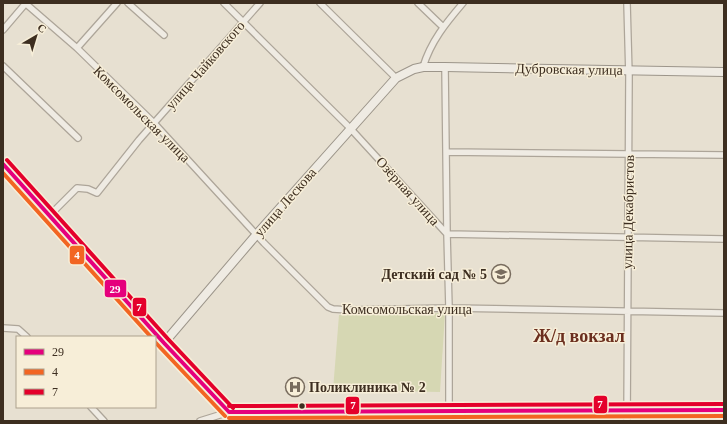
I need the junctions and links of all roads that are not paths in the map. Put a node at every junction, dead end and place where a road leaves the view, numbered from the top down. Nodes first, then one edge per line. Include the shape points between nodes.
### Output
1 (25, 3) edge
2 (117, 3) edge
3 (128, 3) edge
4 (224, 3) edge
5 (260, 3) edge
6 (320, 3) edge
7 (418, 3) edge
8 (463, 3) edge
9 (627, 3) edge
10 (244, 21) junction
11 (443, 27) junction
12 (3, 30) edge
13 (164, 34) dead end
14 (77, 48) junction
15 (3, 66) edge
16 (423, 67) junction
17 (445, 67) junction
18 (414, 69) joint
19 (629, 70) junction
20 (724, 72) edge
21 (396, 78) junction
22 (154, 123) junction
23 (350, 128) junction
24 (78, 138) dead end
25 (447, 152) junction
26 (629, 154) junction
27 (724, 155) edge
28 (3, 164) edge
29 (50, 215) junction
30 (257, 234) junction
31 (447, 234) junction
32 (627, 238) junction
33 (724, 240) edge
34 (449, 308) junction
35 (627, 312) junction
36 (724, 313) edge
37 (3, 328) edge
38 (27, 336) edge
39 (164, 343) junction
40 (92, 408) edge
41 (449, 410) junction
42 (724, 410) edge
43 (627, 411) junction
44 (229, 412) junction
45 (104, 421) edge
46 (200, 421) edge
47 (236, 421) edge
48 (449, 421) edge
49 (627, 421) edge

1 - 12 street
1 - 14 street, Комсомольская улица
2 - 14 street
3 - 13 street
4 - 10 street, Озёрная улица
5 - 10 street, улица Чайковского
6 - 21 street
7 - 11 street
8 - 11 street
9 - 19 street, улица Декабристов
10 - 22 street, улица Чайковского
10 - 23 street, Озёрная улица
11 - 16 street via 427,52
14 - 22 street, Комсомольская улица
15 - 24 street
16 - 17 main road, Дубровская улица
16 - 18 main road, Дубровская улица
17 - 19 main road, Дубровская улица
17 - 25 street
18 - 21 main road, улица Лескова
19 - 20 main road, Дубровская улица
19 - 26 street, улица Декабристов
21 - 23 main road, улица Лескова
22 - 29 street, улица Чайковского via 97,193 78,188
22 - 30 street, Комсомольская улица
23 - 30 main road, улица Лескова
23 - 31 street, Озёрная улица
25 - 26 street
25 - 31 street
26 - 27 street
26 - 32 street, улица Декабристов
28 - 29 main road
29 - 39 main road
30 - 34 street, Комсомольская улица via 328,307 333,309
30 - 39 main road, улица Лескова
31 - 32 street, Озёрная улица
31 - 34 street
32 - 33 street, Озёрная улица
32 - 35 street, улица Декабристов
34 - 35 street, Комсомольская улица
34 - 41 street
35 - 36 street, Комсомольская улица
35 - 43 street, улица Декабристов
37 - 38 street via 18,329
39 - 44 main road
40 - 45 street
41 - 43 main road
41 - 44 main road
41 - 48 street
42 - 43 main road
43 - 49 street, улица Декабристов
44 - 46 street
44 - 47 street

